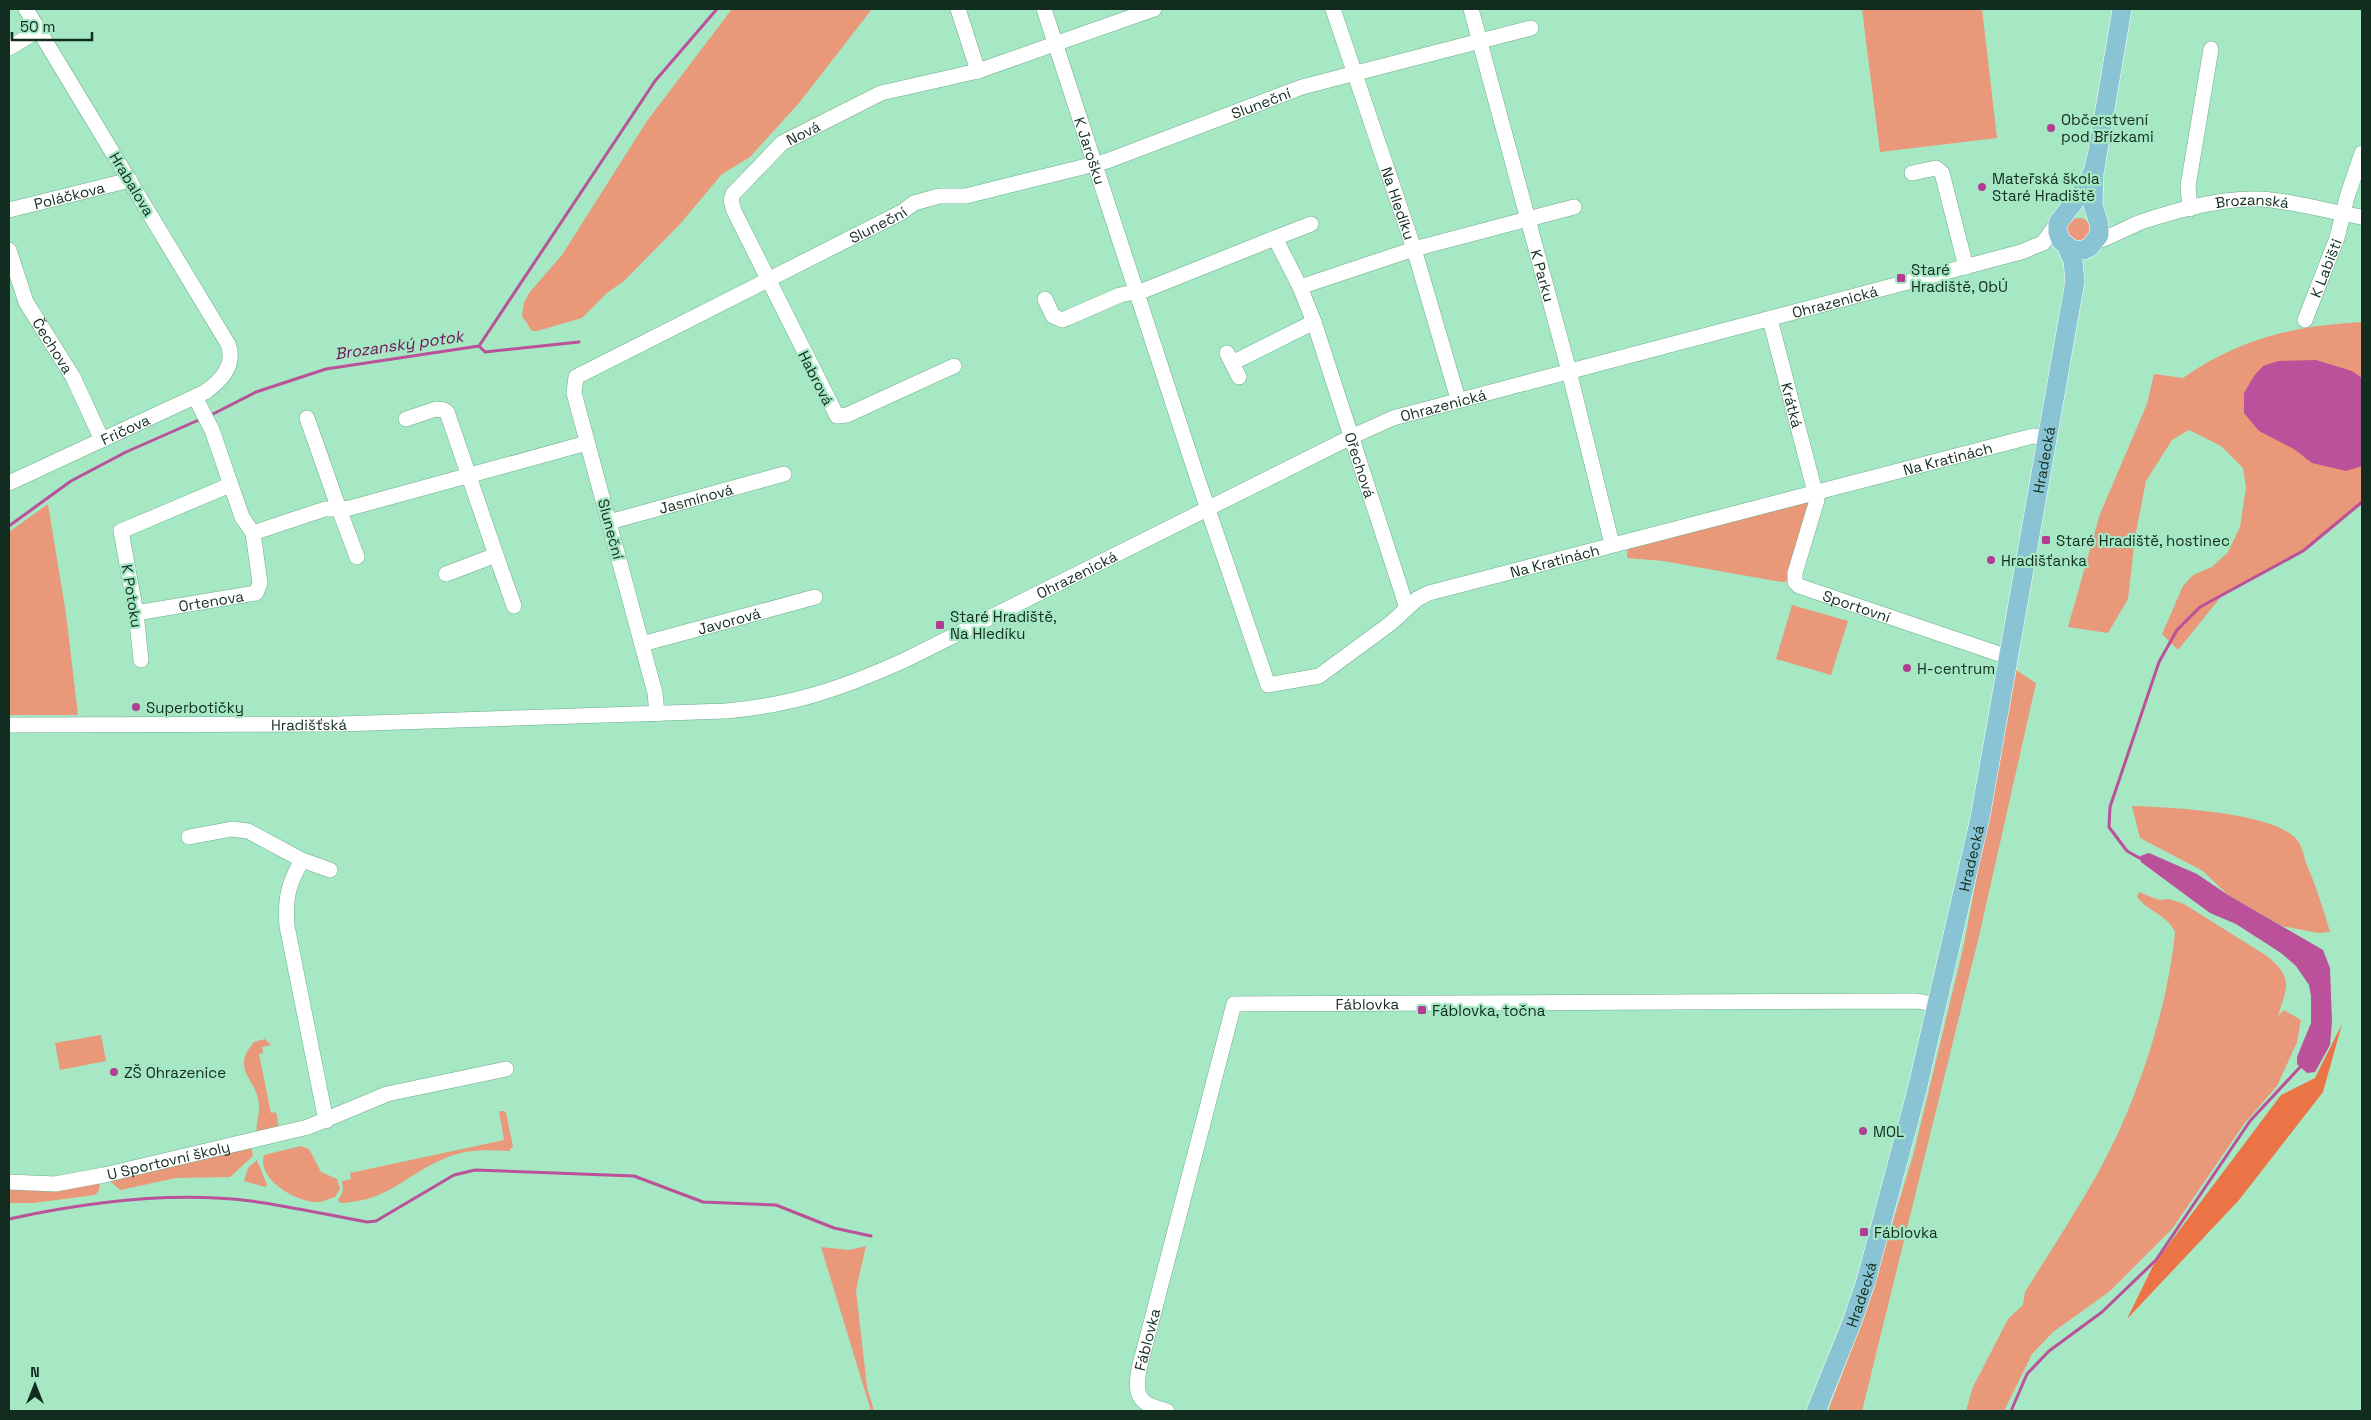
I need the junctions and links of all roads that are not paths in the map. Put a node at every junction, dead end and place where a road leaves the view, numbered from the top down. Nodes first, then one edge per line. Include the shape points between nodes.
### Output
1 (26, 9) edge
2 (958, 9) edge
3 (1044, 9) edge
4 (1154, 9) edge
5 (1333, 9) edge
6 (1471, 9) edge
7 (2122, 9) edge
8 (1531, 28) dead end
9 (39, 30) junction
10 (1479, 42) junction
11 (1055, 44) junction
12 (9, 48) edge
13 (2211, 49) dead end
14 (978, 71) junction
15 (1353, 73) junction
16 (2362, 153) edge
17 (2097, 155) junction
18 (1095, 164) junction
19 (1912, 173) dead end
20 (130, 180) junction
21 (1574, 207) dead end
22 (2190, 209) junction
23 (9, 210) edge
24 (2344, 214) junction
25 (2061, 217) junction
26 (2362, 217) edge
27 (1527, 218) junction
28 (2097, 219) junction
29 (2141, 222) junction
30 (1311, 224) dead end
31 (1275, 238) junction
32 (2093, 244) junction
33 (2065, 245) junction
34 (1414, 249) junction
35 (9, 250) edge
36 (2021, 252) junction
37 (1966, 267) junction
38 (767, 279) junction
39 (1300, 287) junction
40 (1136, 292) junction
41 (2073, 292) junction
42 (1045, 299) dead end
43 (1770, 319) junction
44 (2305, 320) dead end
45 (1314, 322) junction
46 (230, 362) joint
47 (1232, 364) dead end
48 (954, 366) dead end
49 (1569, 371) junction
50 (1458, 399) junction
51 (198, 404) junction
52 (307, 418) dead end
53 (406, 419) dead end
54 (1355, 435) junction
55 (2047, 437) junction
56 (102, 440) junction
57 (588, 443) junction
58 (784, 474) dead end
59 (468, 476) junction
60 (9, 483) edge
61 (230, 485) junction
62 (1816, 491) junction
63 (1208, 508) junction
64 (339, 509) junction
65 (609, 522) junction
66 (253, 533) junction
67 (1612, 544) junction
68 (496, 555) junction
69 (357, 557) dead end
70 (446, 574) dead end
71 (815, 597) dead end
72 (1412, 603) junction
73 (514, 606) dead end
74 (136, 613) junction
75 (642, 644) junction
76 (2008, 657) junction
77 (141, 660) dead end
78 (657, 714) junction
79 (9, 725) edge
80 (189, 837) dead end
81 (302, 860) junction
82 (330, 870) dead end
83 (1938, 1005) junction
84 (506, 1069) dead end
85 (326, 1121) junction
86 (9, 1182) edge
87 (1167, 1411) edge
88 (1816, 1411) edge

1 - 9 street, Hrabalova
2 - 14 street
3 - 11 street, K Jarošku
4 - 11 street, Nová
5 - 15 street, Na Hledíku
6 - 10 street, K Parku
7 - 17 main road
8 - 10 street, Sluneční
9 - 12 street
9 - 20 street, Hrabalova
10 - 15 street, Sluneční
10 - 27 street, K Parku
11 - 14 street, Nová
11 - 18 street, K Jarošku
13 - 22 street via 2188,186
14 - 38 street, Nová via 881,93 794,135 776,149 737,189 731,200
15 - 18 street, Sluneční via 1302,87
15 - 34 street, Na Hledíku
16 - 24 street, K Labišti
17 - 25 main road via 2086,186
17 - 28 main road via 2093,205
18 - 38 street, Sluneční via 966,196 919,201
18 - 40 street, K Jarošku
19 - 37 street via 1940,170
20 - 23 street, Poláčkova
20 - 46 street, Hrabalova via 228,344
21 - 27 street
22 - 24 street, Brozanská via 2227,201 2258,199
22 - 29 street, Brozanská
24 - 26 street, Brozanská
24 - 44 street, K Labišti
25 - 28 main road via 2078,208 2090,212
25 - 33 main road via 2058,232
25 - 36 street, Ohrazenická via 2043,243
27 - 34 street
27 - 49 street, K Parku
28 - 29 street, Brozanská via 2115,226
28 - 32 main road via 2099,232
29 - 32 street, Brozanská
30 - 31 street
31 - 39 street, Ořechová
31 - 40 street
32 - 33 main road via 2080,250
32 - 41 main road, Hradecká via 2080,265
33 - 36 street, Ohrazenická
33 - 41 main road, Hradecká via 2074,265
34 - 39 street
34 - 50 street, Na Hledíku
35 - 56 street, Čechova via 26,302 73,378
36 - 37 street, Ohrazenická
37 - 43 street, Ohrazenická
38 - 48 street, Habrová via 837,416 847,415
38 - 57 street, Sluneční via 576,377 574,393
39 - 45 street, Ořechová
40 - 42 street via 1120,295 1062,320 1053,316
40 - 63 street, K Jarošku
41 - 55 main road, Hradecká
43 - 49 street, Ohrazenická
43 - 62 street, Krátká
45 - 47 street
45 - 54 street, Ořechová
46 - 51 street, Fričova via 218,382
49 - 50 street, Ohrazenická
49 - 67 street, K Parku
50 - 54 street, Ohrazenická via 1410,412
51 - 56 street, Fričova
51 - 61 street, Ortenova via 212,430
52 - 64 street
53 - 59 street via 444,410 449,416
54 - 63 street, Ohrazenická
54 - 72 street, Ořechová
55 - 62 street, Na Kratinách via 2032,436
55 - 76 main road, Hradecká
56 - 60 street, Fričova
57 - 59 street
57 - 65 street, Sluneční
58 - 65 street, Jasmínová
59 - 64 street
59 - 68 street
61 - 66 street, Ortenova via 242,517
61 - 74 street, K Potoku via 121,531
62 - 67 street, Na Kratinách
62 - 76 street, Sportovní via 1817,507 1795,573 1796,584
63 - 72 street, Na Kratinách via 1268,685 1319,676
63 - 78 street, Ohrazenická via 905,660 842,686 780,705
64 - 66 street via 325,509
64 - 69 street
65 - 75 street, Sluneční
66 - 74 street, Ortenova via 260,583 256,593
67 - 72 street, Na Kratinách via 1429,593
68 - 70 street
68 - 73 street
71 - 75 street, Javorová
74 - 77 street, K Potoku
75 - 78 street, Sluneční
76 - 83 main road, Hradecká via 1980,818
78 - 79 street, Hradišťská via 340,724
80 - 81 street via 240,829
81 - 82 street
81 - 85 street via 287,887 286,926
83 - 87 street, Fáblovka via 1917,1002 1234,1004 1138,1369 1140,1399
83 - 88 main road, Hradecká via 1866,1281
84 - 85 street, U Sportovní školy via 387,1094
85 - 86 street, U Sportovní školy via 69,1182

